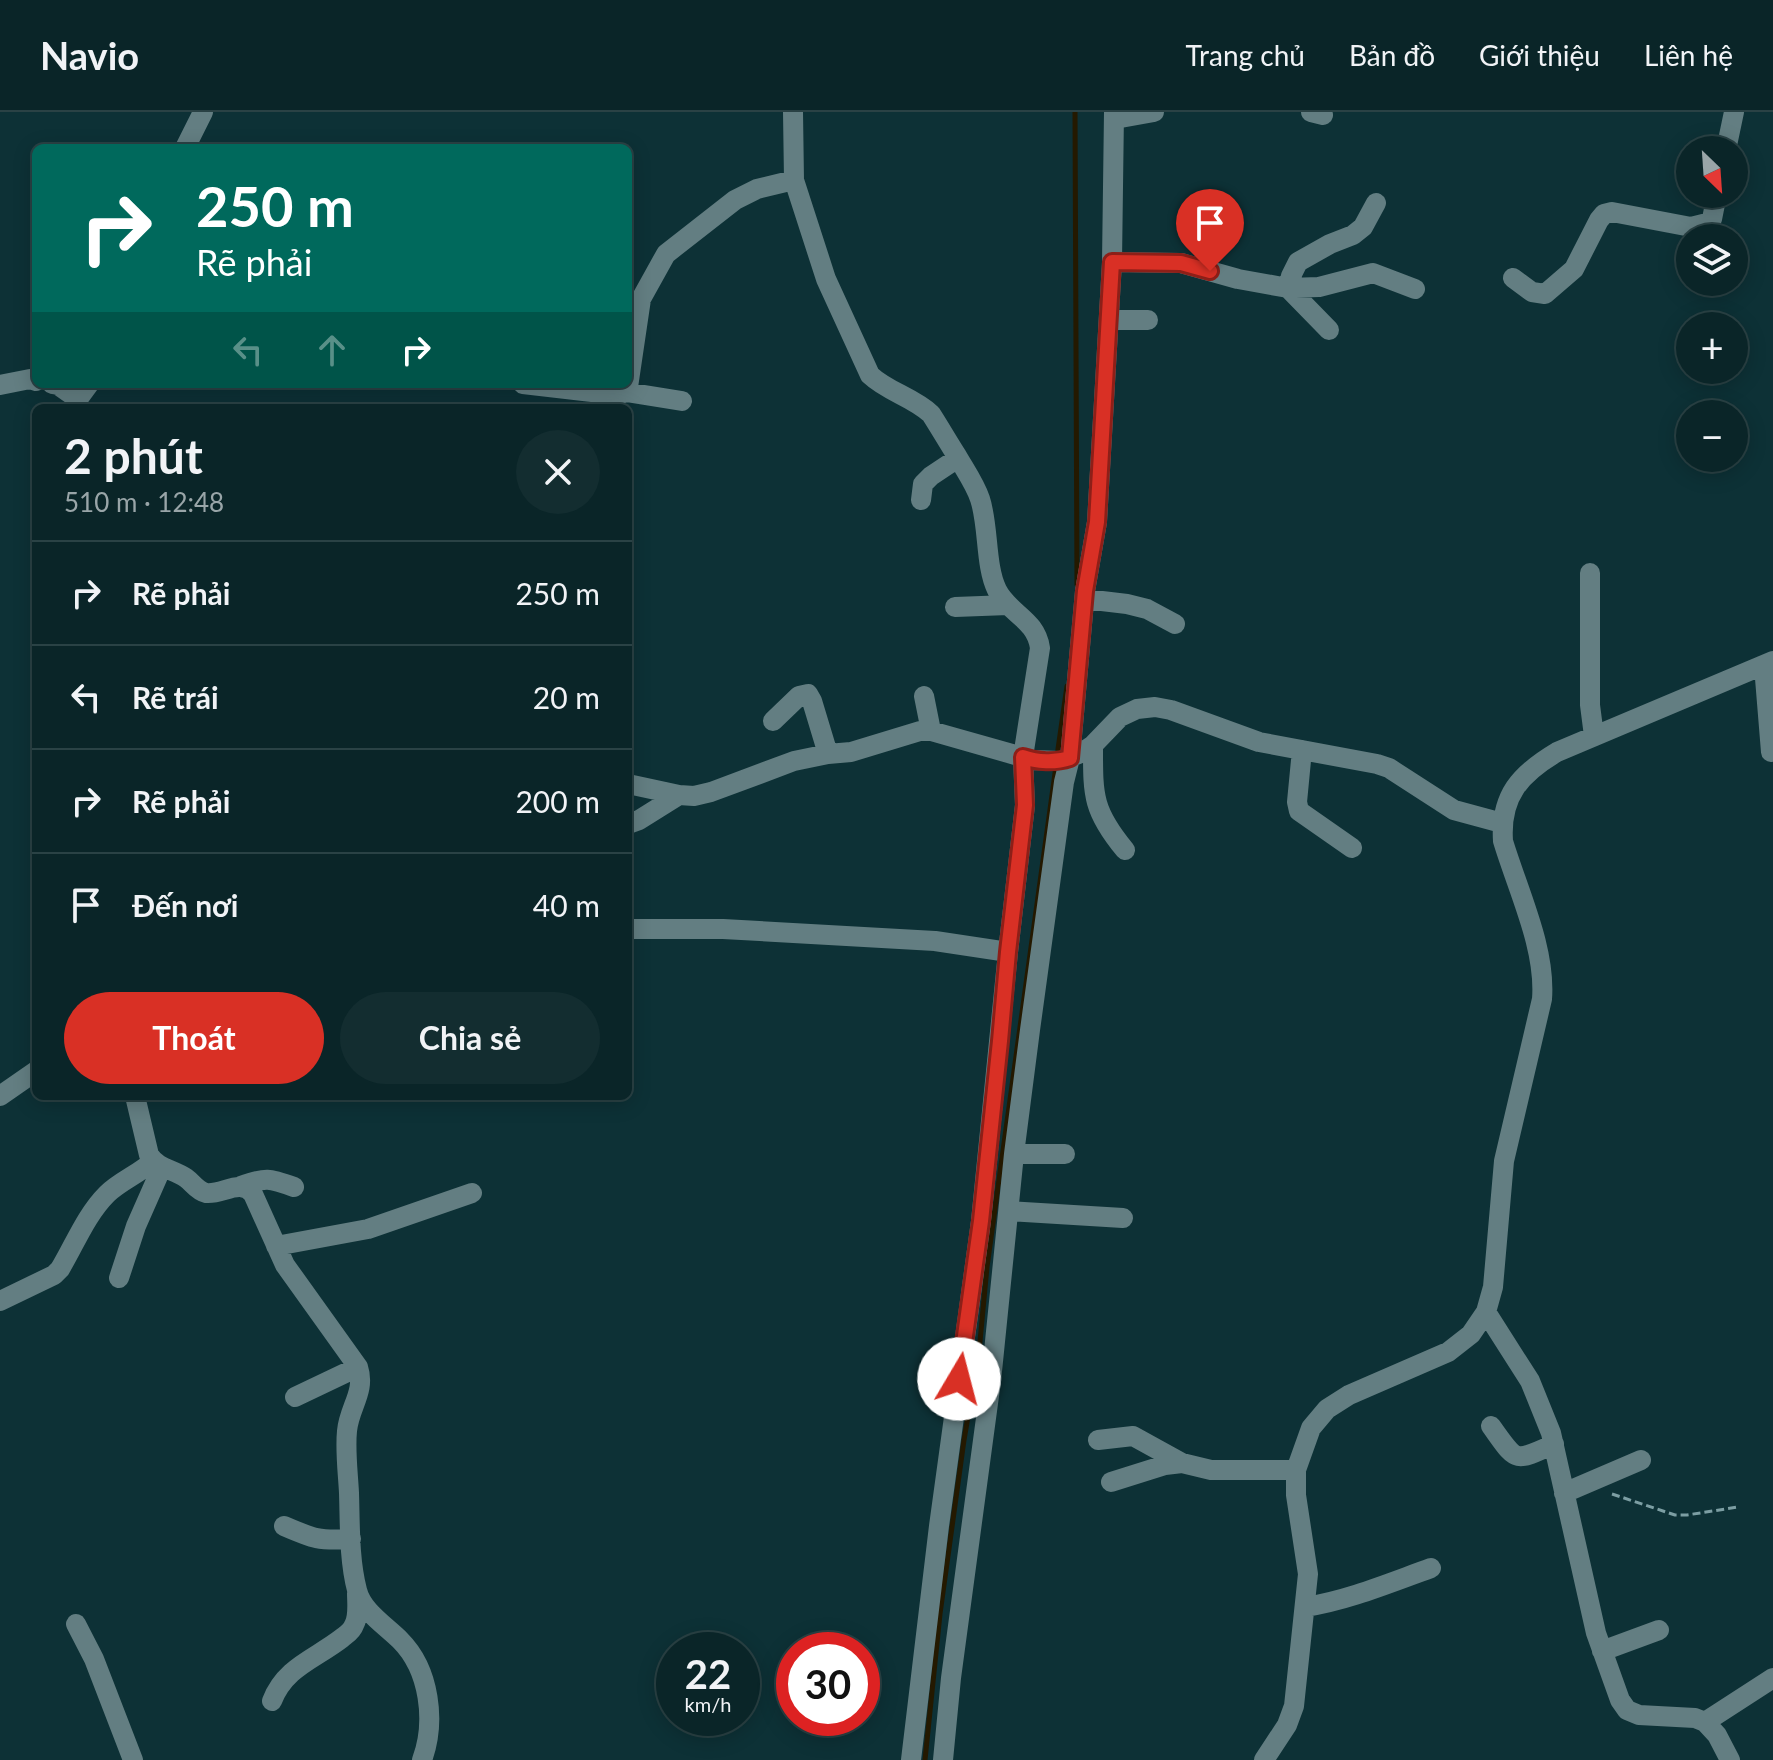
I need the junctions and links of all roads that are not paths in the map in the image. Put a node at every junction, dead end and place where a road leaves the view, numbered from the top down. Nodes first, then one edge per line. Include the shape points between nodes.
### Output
1 (203, 112) edge
2 (793, 112) edge
3 (1154, 112) edge
4 (1734, 112) edge
5 (1114, 116) edge
6 (1729, 136) edge
7 (187, 144) edge
8 (794, 180) junction
9 (1376, 203) dead end
10 (1714, 208) edge
11 (1112, 262) junction
12 (1513, 278) dead end
13 (1288, 288) junction
14 (1415, 289) dead end
15 (1109, 320) junction
16 (1148, 320) dead end
17 (1329, 330) dead end
18 (632, 360) edge
19 (32, 380) edge
20 (0, 385) edge
21 (558, 388) edge
22 (628, 388) edge
23 (626, 392) junction
24 (682, 401) dead end
25 (958, 458) junction
26 (921, 500) dead end
27 (1590, 573) dead end
28 (1086, 588) junction
29 (1008, 605) junction
30 (955, 607) dead end
31 (1175, 624) dead end
32 (1769, 663) edge
33 (924, 696) dead end
34 (773, 721) dead end
35 (931, 731) junction
36 (1594, 736) junction
37 (1093, 745) junction
38 (1302, 750) junction
39 (1771, 752) edge
40 (828, 754) junction
41 (1028, 758) junction
42 (1065, 760) junction
43 (632, 785) edge
44 (679, 795) junction
45 (632, 823) edge
46 (1502, 823) junction
47 (1352, 848) dead end
48 (1125, 850) dead end
49 (632, 929) edge
50 (1008, 952) junction
51 (32, 1074) edge
52 (0, 1096) edge
53 (135, 1100) edge
54 (1014, 1154) junction
55 (1065, 1154) dead end
56 (158, 1164) junction
57 (241, 1186) junction
58 (294, 1187) dead end
59 (472, 1193) dead end
60 (1009, 1211) junction
61 (1123, 1218) dead end
62 (276, 1246) junction
63 (119, 1278) dead end
64 (0, 1301) edge
65 (1486, 1312) junction
66 (358, 1367) junction
67 (295, 1397) dead end
68 (1491, 1426) dead end
69 (1098, 1440) dead end
70 (1554, 1444) junction
71 (1641, 1460) dead end
72 (1182, 1463) junction
73 (1296, 1470) junction
74 (1111, 1482) dead end
75 (1564, 1493) junction
76 (284, 1526) dead end
77 (351, 1539) junction
78 (1431, 1568) dead end
79 (357, 1593) junction
80 (1305, 1607) junction
81 (76, 1624) dead end
82 (1659, 1630) dead end
83 (1602, 1651) junction
84 (1773, 1678) edge
85 (272, 1701) dead end
86 (1705, 1722) junction
87 (912, 1753) edge
88 (943, 1759) edge
89 (133, 1760) edge
90 (422, 1760) edge
91 (1264, 1760) edge
92 (1730, 1760) edge

1 - 7 street
2 - 8 street
3 - 5 street
4 - 6 street
5 - 11 street
8 - 18 street via 735,200 666,254 641,299
8 - 25 street via 826,279 870,375 931,414
9 - 13 street via 1353,235 1298,262
10 - 12 street via 1712,219 1691,227 1604,214 1574,269 1545,294 1532,292
11 - 13 street via 1181,263
11 - 15 street
13 - 14 street via 1319,287 1373,273
13 - 17 street
15 - 16 street
15 - 28 street via 1097,522
19 - 20 street
21 - 23 street
22 - 23 street
23 - 24 street
25 - 26 street via 923,484
25 - 29 street via 980,498 992,575
27 - 36 street
28 - 31 street
28 - 42 street
29 - 30 street
29 - 41 street via 1039,637
32 - 36 street
32 - 39 street
33 - 35 street
34 - 40 street via 808,694
35 - 40 street
35 - 41 street
36 - 46 street via 1538,763 1520,779
37 - 38 street via 1120,717 1155,707 1244,738
37 - 42 street
37 - 48 street via 1096,804
38 - 46 street via 1389,768 1454,810
38 - 47 street via 1299,811
40 - 44 street via 711,792
41 - 42 street
41 - 50 street
42 - 54 street
43 - 44 street
44 - 45 street
46 - 65 street via 1544,980 1504,1161
49 - 50 street via 935,941
50 - 87 street via 981,1221
51 - 52 street
53 - 56 street via 149,1155
54 - 55 street
54 - 60 street
56 - 57 street via 207,1193
56 - 63 street
56 - 64 street via 109,1192 54,1275
57 - 58 street via 271,1179
57 - 62 street via 253,1194
59 - 62 street via 368,1229
60 - 61 street
60 - 88 street
62 - 66 street
65 - 70 street via 1530,1381
65 - 73 street via 1471,1334 1448,1352 1327,1409 1311,1428
66 - 67 street
66 - 77 street via 361,1386 347,1431
68 - 70 street via 1519,1457
69 - 72 street via 1133,1436
70 - 75 street
71 - 75 street
72 - 73 street via 1211,1470
72 - 74 street
73 - 80 street via 1308,1574
75 - 83 street
76 - 77 street via 314,1539
77 - 79 street
78 - 80 street
79 - 85 street via 351,1630 297,1668
79 - 90 street via 416,1661 430,1720
80 - 91 street via 1292,1716
81 - 89 street
82 - 83 street
83 - 86 street via 1627,1710
84 - 86 street
86 - 92 street
87 - 88 street

